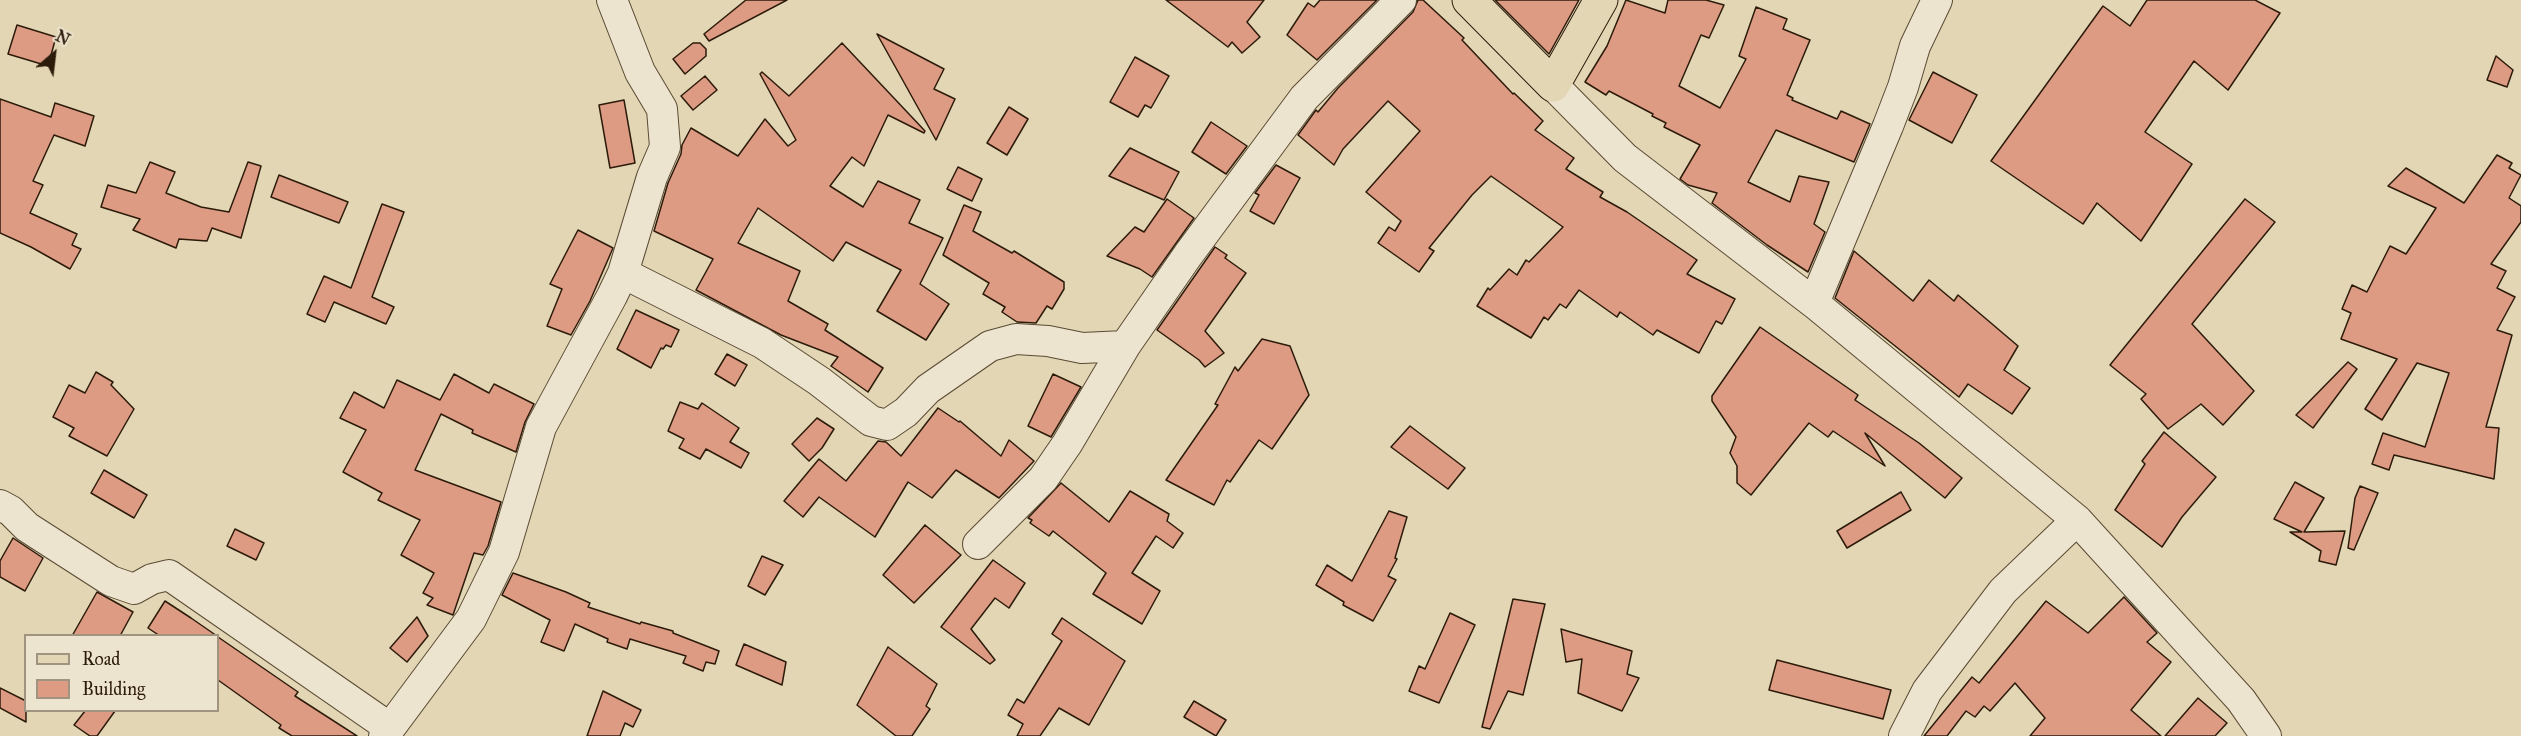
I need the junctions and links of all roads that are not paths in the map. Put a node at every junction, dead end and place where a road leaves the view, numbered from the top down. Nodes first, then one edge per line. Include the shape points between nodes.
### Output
1 (612, 0) edge
2 (1401, 0) edge
3 (1469, 0) edge
4 (1600, 0) edge
5 (1937, 0) edge
6 (1553, 85) junction
7 (623, 273) junction
8 (1814, 303) junction
9 (1125, 346) junction
10 (0, 505) edge
11 (2077, 520) junction
12 (978, 544) dead end
13 (387, 732) edge
14 (1904, 736) edge
15 (2266, 736) edge

1 - 7 street via 640,72 662,109 665,147
2 - 9 street via 1304,98
3 - 6 main road
4 - 6 main road
5 - 8 street via 1915,46 1888,126
6 - 8 street via 1625,158
7 - 9 street via 762,343 871,421 887,425 906,412 928,388 990,346 1016,339 1082,348
7 - 13 street via 541,427 504,552 471,619
8 - 11 street
9 - 12 street via 1043,479
10 - 13 street via 44,539 111,581 134,589 170,574
11 - 14 street via 2003,591 1927,691
11 - 15 street via 2241,700

